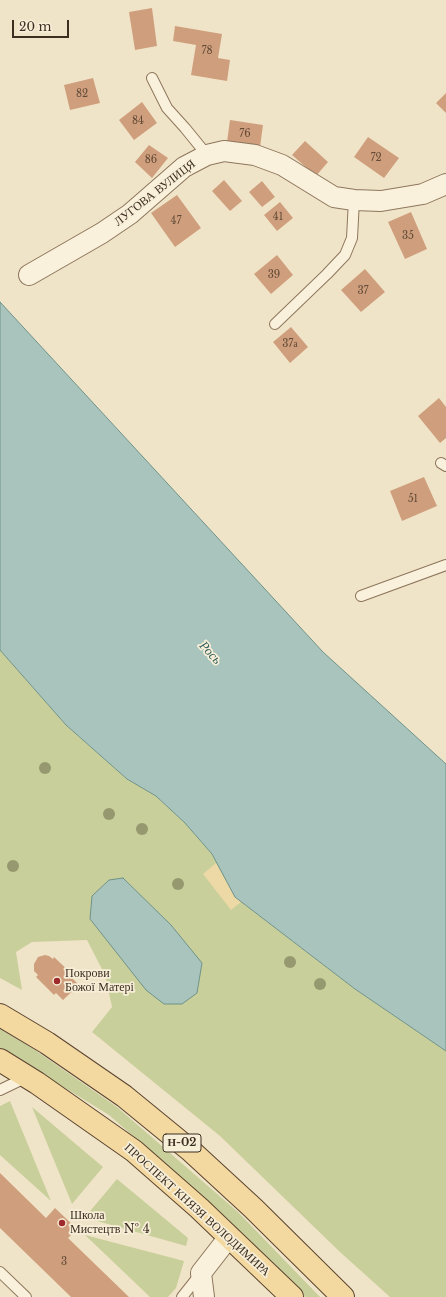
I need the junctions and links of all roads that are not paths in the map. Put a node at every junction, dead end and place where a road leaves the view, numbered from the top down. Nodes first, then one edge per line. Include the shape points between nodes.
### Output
1 (152, 78) dead end
2 (206, 155) junction
3 (446, 184) edge
4 (354, 200) junction
5 (29, 275) dead end
6 (275, 324) dead end
7 (446, 565) edge
8 (361, 596) dead end
9 (0, 1015) edge
10 (0, 1060) edge
11 (27, 1077) junction
12 (0, 1090) edge
13 (229, 1237) junction
14 (0, 1272) edge
15 (201, 1273) junction
16 (26, 1297) edge
17 (182, 1297) edge
18 (204, 1297) edge
19 (292, 1297) edge
20 (343, 1297) edge

1 - 2 lane via 167,108
2 - 4 street, ЛУГОВА ВУЛИЦЯ via 224,151 255,155 282,165 334,198
2 - 5 street, ЛУГОВА ВУЛИЦЯ via 184,167 130,214 102,233
3 - 4 street, ЛУГОВА ВУЛИЦЯ via 423,194 381,201
4 - 6 lane via 352,238 345,255
7 - 8 lane
9 - 20 main road, Н-02 via 47,1043 124,1096 190,1150
10 - 11 main road, ПРОСПЕКТ КНЯЗЯ ВОЛОДИМИРА
11 - 12 lane
11 - 13 main road, ПРОСПЕКТ КНЯЗЯ ВОЛОДИМИРА via 134,1151
13 - 15 street
13 - 19 main road, ПРОСПЕКТ КНЯЗЯ ВОЛОДИМИРА
14 - 16 lane
15 - 17 lane
15 - 18 street

